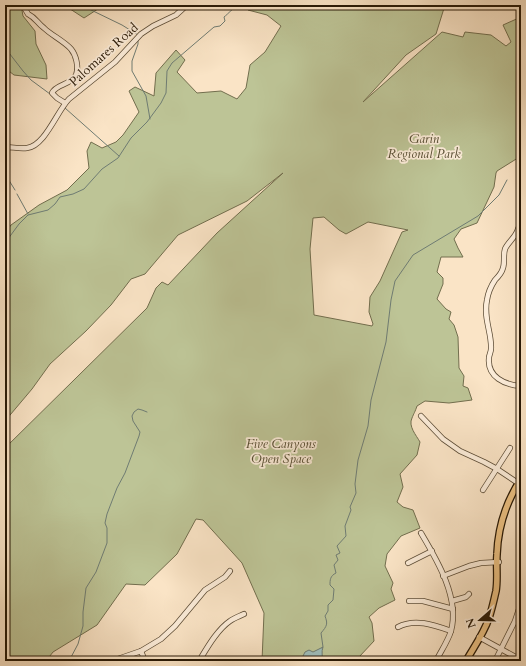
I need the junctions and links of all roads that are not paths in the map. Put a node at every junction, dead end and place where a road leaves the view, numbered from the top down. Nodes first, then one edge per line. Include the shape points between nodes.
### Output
1 (26, 5) edge
2 (187, 5) edge
3 (65, 103) junction
4 (5, 147) edge
5 (521, 217) edge
6 (521, 386) edge
7 (421, 416) dead end
8 (510, 448) dead end
9 (497, 469) junction
10 (520, 483) edge
11 (483, 490) dead end
12 (421, 533) dead end
13 (432, 551) junction
14 (498, 562) junction
15 (408, 563) dead end
16 (230, 571) dead end
17 (443, 576) junction
18 (469, 594) dead end
19 (410, 601) dead end
20 (452, 601) junction
21 (521, 603) edge
22 (453, 609) junction
23 (244, 614) dead end
24 (398, 627) dead end
25 (451, 631) junction
26 (481, 638) junction
27 (501, 650) junction
28 (141, 651) junction
29 (521, 660) edge
30 (112, 661) edge
31 (145, 661) edge
32 (199, 661) edge
33 (436, 661) edge
34 (466, 661) edge
35 (470, 661) edge
36 (495, 661) edge

1 - 3 street via 28,14 71,49 75,56 76,74 52,93
2 - 3 street, Palomares Road via 176,15 141,34 115,62
3 - 4 street, Palomares Road via 55,121 34,146
5 - 6 street via 518,230 506,248 503,267 486,302 491,348 490,367 500,381
7 - 9 street via 460,451
8 - 9 street
9 - 10 street
9 - 11 street
10 - 14 main road via 501,521 497,543
12 - 13 street
13 - 15 street
13 - 17 street
14 - 17 street via 469,566
14 - 26 main road via 496,603
16 - 28 street via 205,590 161,639
17 - 20 street
18 - 20 street via 466,598
19 - 22 street via 423,601
20 - 22 street
21 - 27 street
22 - 25 street
23 - 32 street via 230,620 219,631
24 - 25 street via 413,622
25 - 33 street
26 - 27 street
26 - 34 main road
26 - 35 main road
27 - 29 street
27 - 36 street
28 - 30 street
28 - 31 street

